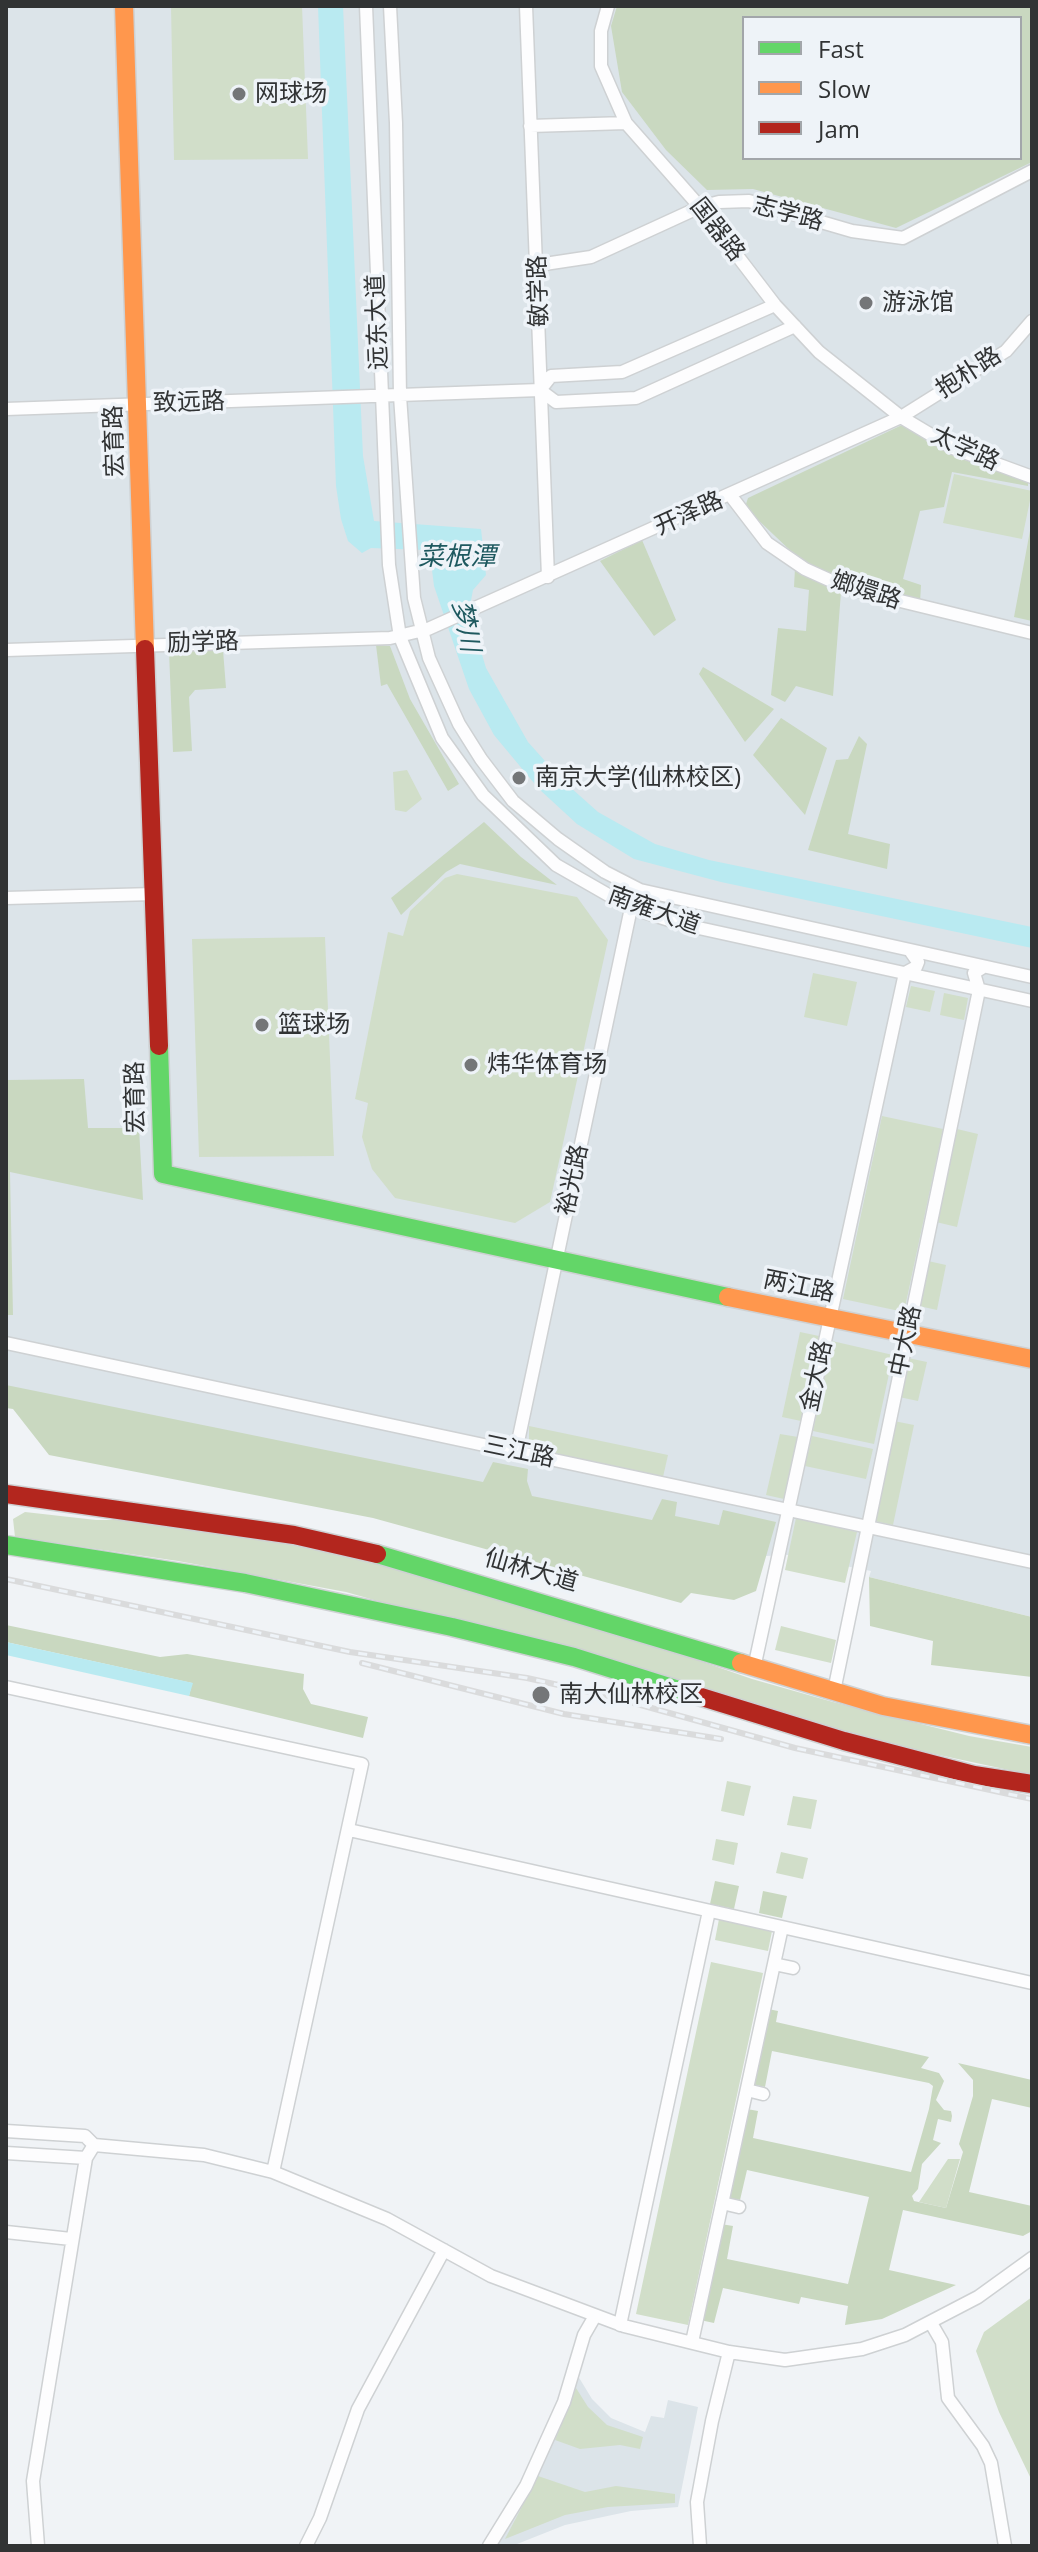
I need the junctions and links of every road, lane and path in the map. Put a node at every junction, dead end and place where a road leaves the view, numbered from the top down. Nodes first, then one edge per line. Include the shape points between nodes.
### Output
1 (124, 6) edge
2 (366, 6) edge
3 (390, 6) edge
4 (526, 6) edge
5 (608, 6) edge
6 (626, 123) junction
7 (530, 126) junction
8 (1032, 171) edge
9 (700, 207) junction
10 (538, 265) junction
11 (775, 305) junction
12 (1032, 321) edge
13 (795, 326) junction
14 (540, 390) junction
15 (400, 396) junction
16 (381, 397) junction
17 (137, 404) junction
18 (6, 409) edge
19 (901, 417) junction
20 (1032, 477) edge
21 (731, 496) junction
22 (548, 577) junction
23 (424, 630) junction
24 (1032, 633) edge
25 (400, 637) junction
26 (147, 645) junction
27 (6, 650) edge
28 (499, 782) junction
29 (483, 795) junction
30 (640, 890) junction
31 (154, 894) junction
32 (6, 898) edge
33 (631, 908) junction
34 (911, 952) junction
35 (982, 968) junction
36 (905, 973) junction
37 (1032, 977) edge
38 (979, 990) junction
39 (1032, 1001) edge
40 (532, 1257) joint
41 (557, 1262) junction
42 (830, 1318) junction
43 (908, 1334) junction
44 (6, 1343) edge
45 (1032, 1359) edge
46 (516, 1451) junction
47 (6, 1494) edge
48 (788, 1511) junction
49 (868, 1528) junction
50 (6, 1545) edge
51 (1032, 1562) edge
52 (754, 1668) junction
53 (6, 1687) edge
54 (834, 1691) junction
55 (1032, 1735) edge
56 (1032, 1784) edge
57 (349, 1830) junction
58 (709, 1911) junction
59 (782, 1927) junction
60 (774, 1964) junction
61 (793, 1968) dead end
62 (1032, 1983) edge
63 (747, 2090) junction
64 (763, 2094) dead end
65 (6, 2131) edge
66 (94, 2145) junction
67 (6, 2153) edge
68 (86, 2158) junction
69 (273, 2172) junction
70 (722, 2203) junction
71 (739, 2207) dead end
72 (6, 2232) edge
73 (71, 2239) junction
74 (444, 2250) junction
75 (1032, 2258) edge
76 (595, 2316) junction
77 (931, 2323) junction
78 (620, 2325) junction
79 (692, 2342) junction
80 (729, 2352) junction
81 (38, 2546) edge
82 (306, 2546) edge
83 (489, 2546) edge
84 (700, 2546) edge
85 (1005, 2546) edge

1 - 17 main road, 宏育路
2 - 16 street, 远东大道
3 - 15 street, 远东大道
4 - 7 street, 敏学路
5 - 6 street, 国器路 via 601,31 601,66
6 - 7 street
6 - 9 street, 国器路
7 - 10 street, 敏学路
8 - 9 street, 志学路 via 903,238 852,231 749,201
9 - 10 street, 志学路 via 591,257
9 - 11 street, 国器路
10 - 14 street, 敏学路
11 - 13 street, 国器路
11 - 14 street via 622,372 551,376
12 - 19 street, 抱朴路 via 1006,351
13 - 14 street via 636,398 556,402
13 - 19 street, 国器路 via 842,372
14 - 15 street, 致远路
14 - 22 street, 敏学路
15 - 16 street, 致远路
15 - 23 street, 远东大道 via 410,564
16 - 17 street, 致远路
16 - 25 street, 远东大道 via 389,565
17 - 18 street, 致远路
17 - 26 main road, 宏育路
19 - 20 street, 太学路 via 953,448
19 - 21 street, 开泽路
21 - 22 street, 开泽路
21 - 24 street, 嫏嬛路 via 767,543 838,585
22 - 23 street, 开泽路
23 - 25 street, 励学路
23 - 28 street, 南雍大道 via 459,724
25 - 26 street, 励学路
25 - 29 street, 南雍大道 via 442,738
26 - 27 street, 励学路
26 - 31 main road, 宏育路
28 - 29 street
28 - 30 street, 南雍大道 via 558,839
29 - 33 street, 南雍大道 via 556,865
30 - 33 street, 裕光路
30 - 34 street, 南雍大道
31 - 32 street
31 - 40 main road, 宏育路 via 163,1174
33 - 36 street, 南雍大道 via 685,925
33 - 41 street, 裕光路
34 - 35 street, 南雍大道
34 - 36 street, 金大路 via 918,962
35 - 37 street, 南雍大道
35 - 38 street, 中大路 via 974,973
36 - 38 street, 南雍大道
36 - 42 street, 金大路
38 - 39 street, 南雍大道
38 - 43 street, 中大路
40 - 41 main road, 两江路
41 - 42 main road, 两江路
41 - 46 street, 裕光路
42 - 43 main road, 两江路
42 - 48 street, 金大路
43 - 45 main road, 两江路
43 - 49 street, 中大路
44 - 46 street, 三江路
46 - 48 street, 三江路
47 - 52 main road, 仙林大道 via 294,1535 392,1557
48 - 49 street, 三江路
48 - 52 street, 金大路
49 - 51 street, 三江路
49 - 54 street, 中大路
50 - 56 main road via 217,1578 452,1627 574,1657 844,1741 974,1775
52 - 54 main road, 仙林大道
53 - 57 street via 362,1764
54 - 55 main road, 仙林大道
57 - 58 street
57 - 69 street
58 - 59 street
58 - 78 street
59 - 60 street
59 - 62 street
60 - 61 street
60 - 63 street
63 - 64 street
63 - 70 street
65 - 66 street via 85,2136
66 - 68 street
66 - 69 street via 204,2155
67 - 68 street
68 - 73 street
69 - 74 street via 387,2219
70 - 71 street
70 - 79 street
72 - 73 street
73 - 81 street via 33,2481
74 - 76 street via 491,2276
74 - 82 street via 358,2409
75 - 77 street
76 - 78 street
76 - 83 street via 526,2486
77 - 80 street via 862,2349 785,2360
77 - 85 street via 942,2342 948,2398 991,2463
78 - 79 street
79 - 80 street
80 - 84 street via 697,2502

